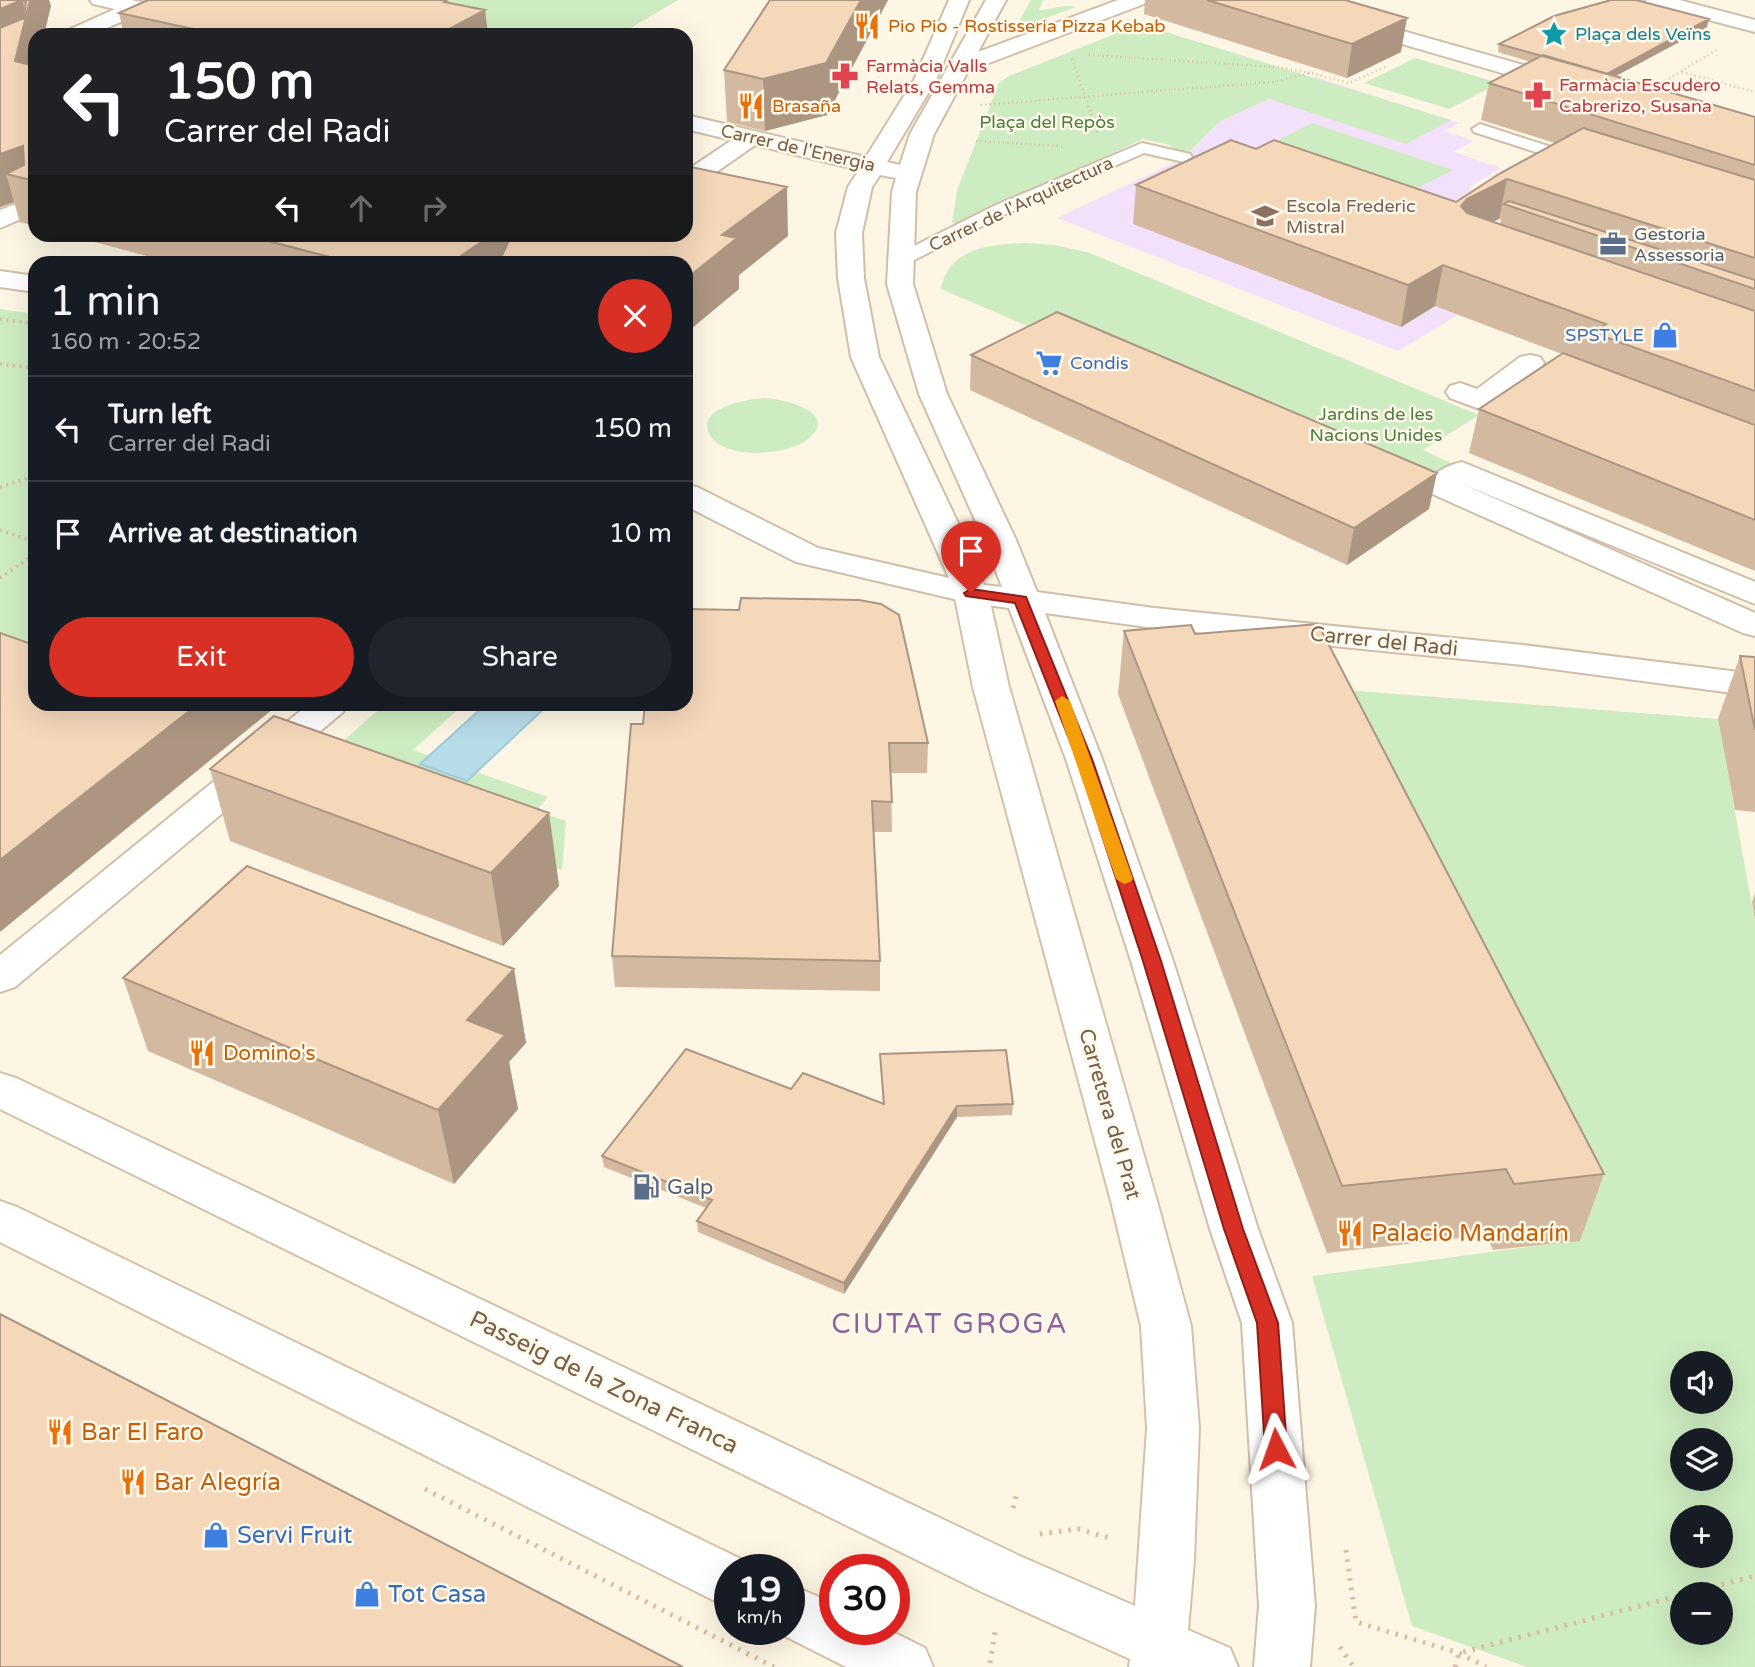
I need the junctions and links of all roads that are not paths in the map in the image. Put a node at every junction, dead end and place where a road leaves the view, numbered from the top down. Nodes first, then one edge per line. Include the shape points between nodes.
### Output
1 (100, 0) edge
2 (959, 0) edge
3 (996, 0) edge
4 (1137, 0) edge
5 (1271, 0) edge
6 (1655, 0) edge
7 (135, 8) junction
8 (1755, 26) edge
9 (89, 28) edge
10 (240, 28) edge
11 (959, 68) junction
12 (1582, 89) edge
13 (693, 123) edge
14 (1480, 129) dead end
15 (753, 136) junction
16 (1142, 148) joint
17 (1184, 157) dead end
18 (872, 164) junction
19 (1598, 166) edge
20 (909, 175) junction
21 (693, 178) edge
22 (28, 206) edge
23 (0, 220) edge
24 (900, 260) junction
25 (0, 279) edge
26 (28, 283) edge
27 (1530, 363) dead end
28 (1460, 393) dead end
29 (693, 498) edge
30 (971, 593) junction
31 (1755, 594) edge
32 (1021, 600) junction
33 (1755, 625) edge
34 (1755, 685) edge
35 (322, 711) edge
36 (0, 978) edge
37 (0, 1090) edge
38 (0, 1220) edge
39 (714, 1573) edge
40 (805, 1618) edge
41 (1158, 1656) edge
42 (905, 1667) edge
43 (1210, 1667) edge
44 (1282, 1667) edge

1 - 7 street
2 - 18 street via 925,80
3 - 11 street, Carrer de l'Arquitectura
4 - 11 street
5 - 12 street
6 - 8 street
7 - 9 street
7 - 10 street
11 - 20 street, Carrer de l'Arquitectura via 922,134
13 - 15 street, Carrer de l'Energia
14 - 19 lane
15 - 18 street, Carrer de l'Energia
15 - 21 street
16 - 17 lane
16 - 24 lane, Carrer de l'Arquitectura
18 - 20 street, Carrer de l'Energia
18 - 30 street via 860,187 849,233 851,278 866,356
20 - 24 street, Carrer de l'Arquitectura
22 - 23 street
24 - 32 street, Carrer de l'Arquitectura via 900,284 933,394 1000,540
25 - 26 street
27 - 28 street via 1480,400
29 - 30 street, Carrer del Radi via 807,555
30 - 32 street, Carrer del Radi
30 - 41 street, Carretera del Prat via 991,687 1166,1326 1174,1428
31 - 33 street via 1462,471 1439,485
32 - 34 street, Carrer del Radi
32 - 44 street via 1089,772 1268,1323 1287,1606
35 - 36 street
37 - 41 street, Passeig de la Zona Franca via 965,1557
38 - 39 street
40 - 42 street
41 - 43 street, Passeig de la Zona Franca

